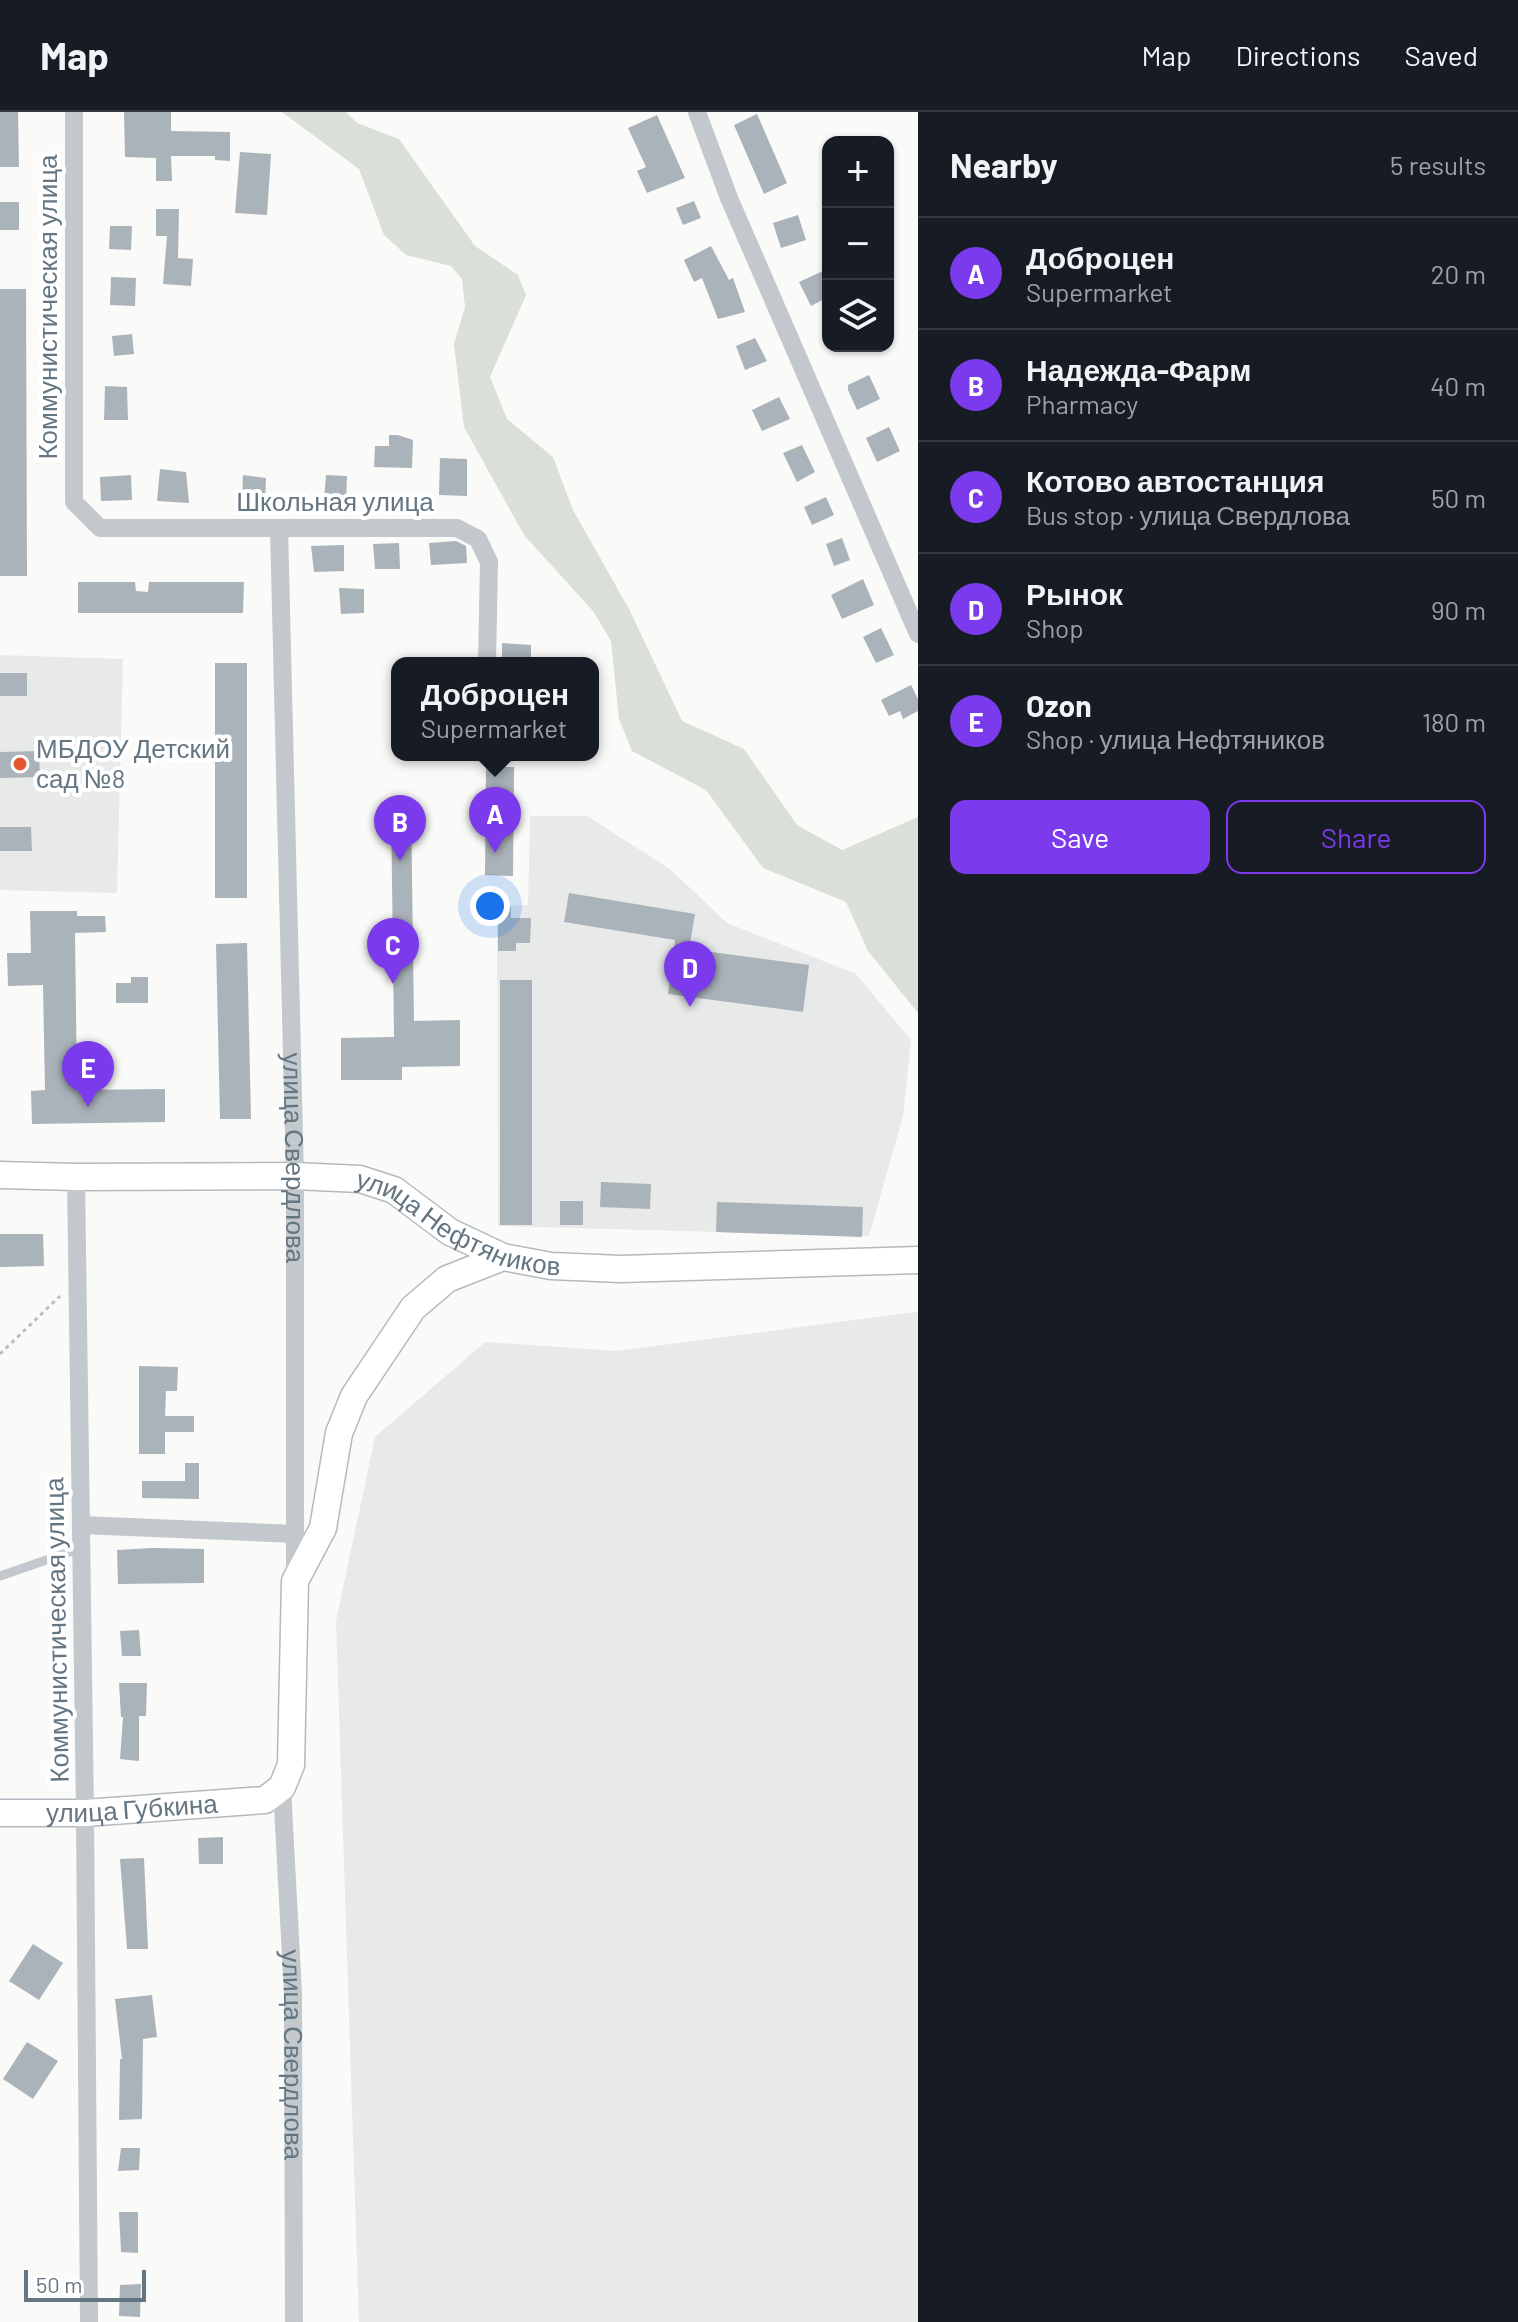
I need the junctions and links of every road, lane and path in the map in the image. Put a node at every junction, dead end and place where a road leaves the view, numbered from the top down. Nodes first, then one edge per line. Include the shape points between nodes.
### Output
1 (74, 112) edge
2 (697, 112) edge
3 (74, 502) joint
4 (279, 528) junction
5 (918, 634) edge
6 (487, 657) edge
7 (0, 1175) edge
8 (295, 1176) junction
9 (76, 1177) junction
10 (503, 1257) junction
11 (918, 1260) edge
12 (77, 1280) junction
13 (0, 1354) edge
14 (81, 1525) junction
15 (295, 1534) junction
16 (81, 1548) junction
17 (0, 1576) edge
18 (295, 1581) junction
19 (273, 1794) junction
20 (0, 1813) edge
21 (85, 1813) junction
22 (89, 2322) edge
23 (294, 2322) edge

1 - 3 street, Коммунистическая улица
2 - 5 street via 729,198
3 - 4 street, Школьная улица via 100,528
4 - 6 street, Школьная улица via 457,528 478,539 489,562
4 - 8 street, улица Свердлова
7 - 9 street, улица Нефтяников
8 - 9 street, улица Нефтяников
8 - 10 street, улица Нефтяников via 360,1179 394,1190 450,1232
8 - 15 street, улица Свердлова
9 - 12 street, Коммунистическая улица
10 - 11 street, улица Нефтяников via 551,1266 621,1269
10 - 18 street via 447,1279 413,1308 354,1396 339,1433 323,1528
12 - 13 path
12 - 14 street, Коммунистическая улица
14 - 15 street
14 - 16 street, Коммунистическая улица
15 - 18 street, улица Свердлова
16 - 17 lane
16 - 21 street, Коммунистическая улица
18 - 19 street, улица Свердлова via 291,1765
19 - 21 street, улица Губкина
19 - 23 street, улица Свердлова via 293,1994
20 - 21 street, улица Губкина
21 - 22 street, Коммунистическая улица

